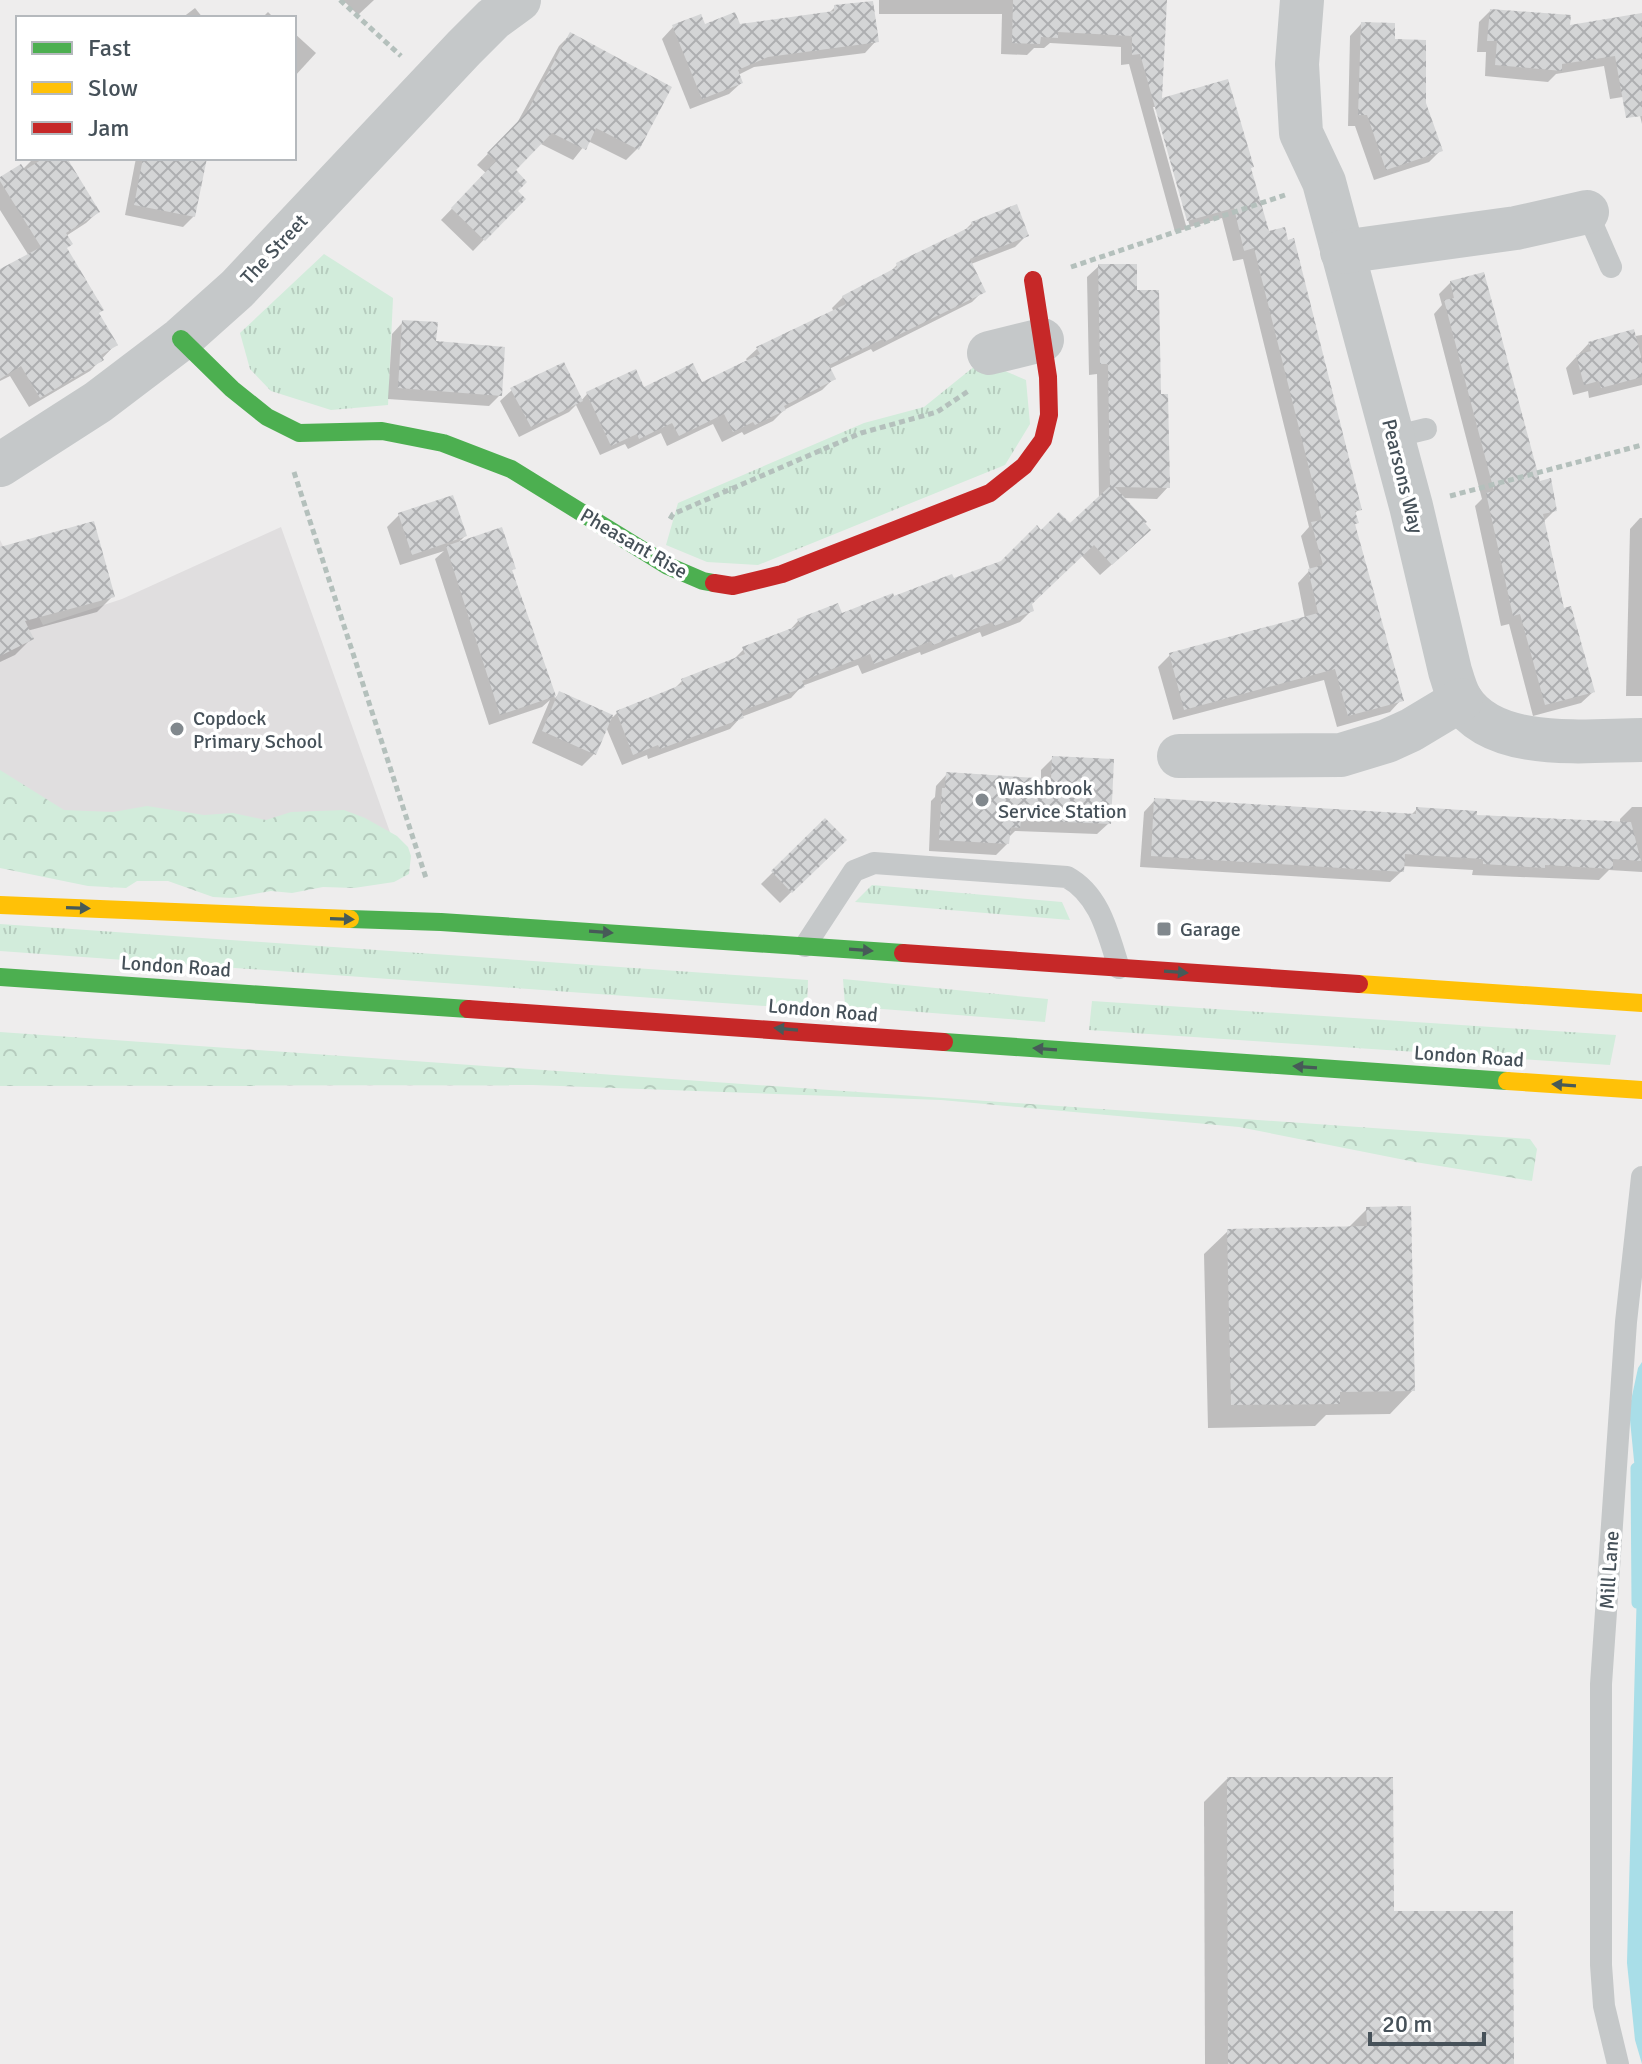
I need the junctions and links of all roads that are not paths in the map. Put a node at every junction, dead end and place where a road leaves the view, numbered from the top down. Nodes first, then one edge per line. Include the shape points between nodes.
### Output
1 (519, 0) edge
2 (1302, 0) edge
3 (1587, 212) joint
4 (1342, 252) junction
5 (1611, 267) dead end
6 (1033, 280) road end
7 (181, 339) junction
8 (0, 465) edge
9 (1461, 700) junction
10 (1642, 740) edge
11 (1179, 756) dead end
12 (0, 905) edge
13 (805, 946) junction
14 (1119, 968) junction
15 (0, 977) edge
16 (1642, 1003) edge
17 (1642, 1090) edge
18 (1642, 1177) edge
19 (1618, 2064) edge

1 - 7 street, The Street via 493,19 237,289
2 - 4 street, Pearsons Way via 1297,64 1301,133 1324,182
3 - 4 street via 1516,228
3 - 5 lane
4 - 9 street, Pearsons Way via 1410,433 1411,506
6 - 7 street, Pheasant Rise via 1012,347 1049,400 1047,430 1017,475 990,493 782,574 733,586 703,581 668,566 511,469 443,443 382,431 299,433 244,399
7 - 8 street, The Street via 98,402
9 - 10 street, Pearsons Way via 1480,720 1505,734
9 - 11 street via 1411,730 1341,755
12 -> 13 street via 441,922
13 -> 14 street
13 - 14 lane via 854,871 874,863 1067,877 1081,885 1098,910
14 -> 16 street
17 -> 15 street, London Road
18 - 19 lane, Mill Lane via 1626,1322 1601,1684 1601,1965

